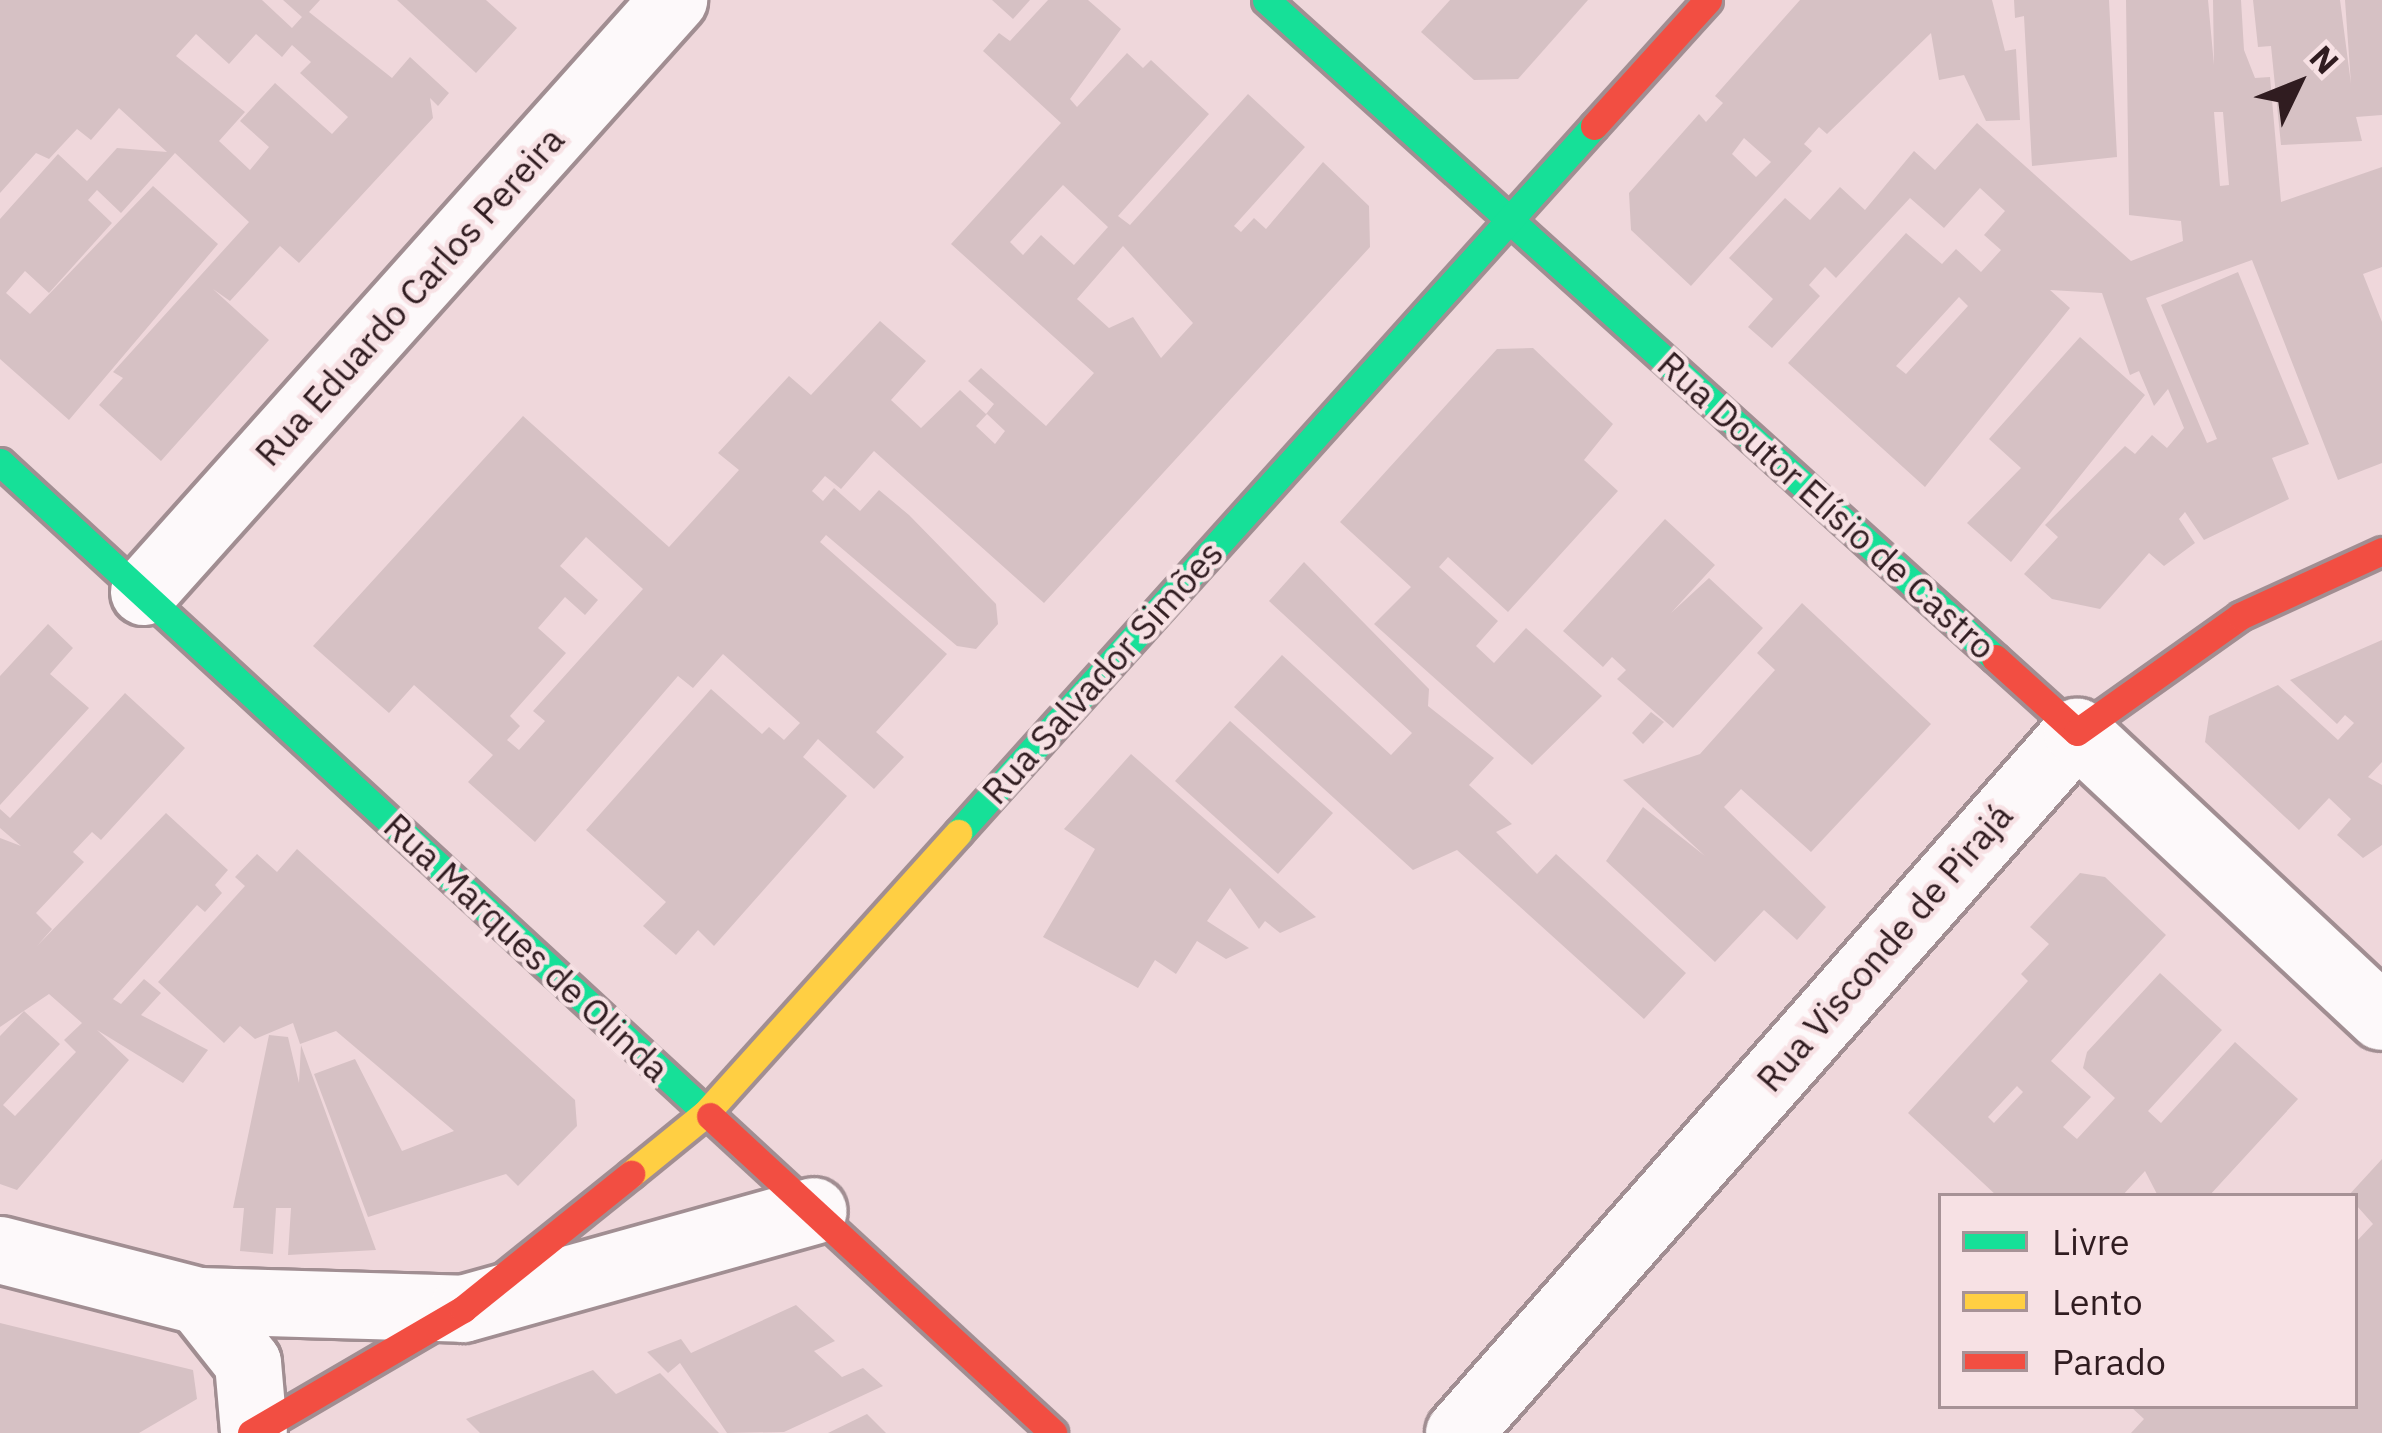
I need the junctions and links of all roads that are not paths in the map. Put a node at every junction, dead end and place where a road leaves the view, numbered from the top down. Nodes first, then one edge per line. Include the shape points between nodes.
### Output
1 (674, 0) edge
2 (1266, 0) edge
3 (1708, 0) edge
4 (1511, 219) junction
5 (0, 462) edge
6 (2382, 551) edge
7 (144, 592) junction
8 (2077, 732) junction
9 (2382, 1017) edge
10 (706, 1113) junction
11 (814, 1211) junction
12 (0, 1250) edge
13 (200, 1301) junction
14 (464, 1309) junction
15 (252, 1432) edge
16 (1054, 1433) edge
17 (1459, 1433) edge

1 - 7 street, Rua Eduardo Carlos Pereira
2 - 4 street, Rua Doutor Elísio de Castro
3 - 4 street, Rua Salvador Simões
4 - 8 street, Rua Doutor Elísio de Castro
4 - 10 street, Rua Salvador Simões
5 - 7 street, Rua Marques de Olinda
6 - 8 street, Rua Visconde de Pirajá via 2240,616
7 - 10 street, Rua Marques de Olinda
8 - 9 street, Rua Doutor Elísio de Castro
8 - 17 street, Rua Visconde de Pirajá
10 - 11 street, Rua Marques de Olinda
10 - 14 street, Rua Salvador Simões
11 - 14 street, Rua Salvador Simões
11 - 16 street, Rua Marques de Olinda
12 - 13 street
13 - 14 street
13 - 15 street via 248,1363
14 - 15 street, Rua Salvador Simões

